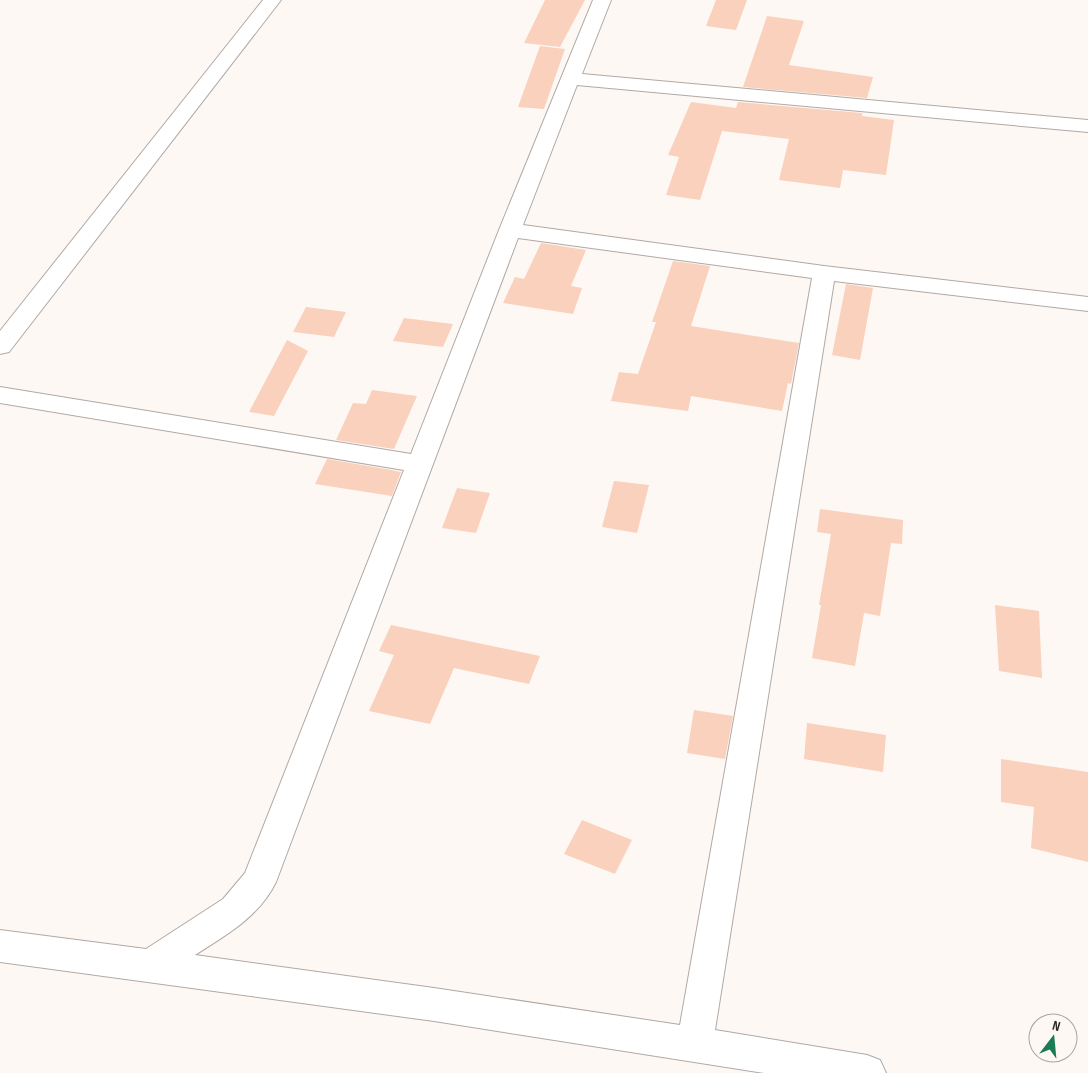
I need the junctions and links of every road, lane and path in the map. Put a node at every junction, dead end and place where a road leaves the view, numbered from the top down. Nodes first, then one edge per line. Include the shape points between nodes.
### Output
1 (272, 0) edge
2 (602, 0) edge
3 (570, 79) junction
4 (1088, 126) edge
5 (510, 230) junction
6 (824, 273) junction
7 (1088, 304) edge
8 (0, 347) edge
9 (0, 395) edge
10 (419, 464) junction
11 (0, 946) edge
12 (151, 965) junction
13 (695, 1043) junction
14 (867, 1073) edge

1 - 8 street
2 - 3 street
3 - 4 street
3 - 5 street
5 - 6 street
5 - 10 street
6 - 7 street
6 - 13 street
9 - 10 street
10 - 12 street via 260,882 235,910
11 - 12 street
12 - 13 street
13 - 14 street

